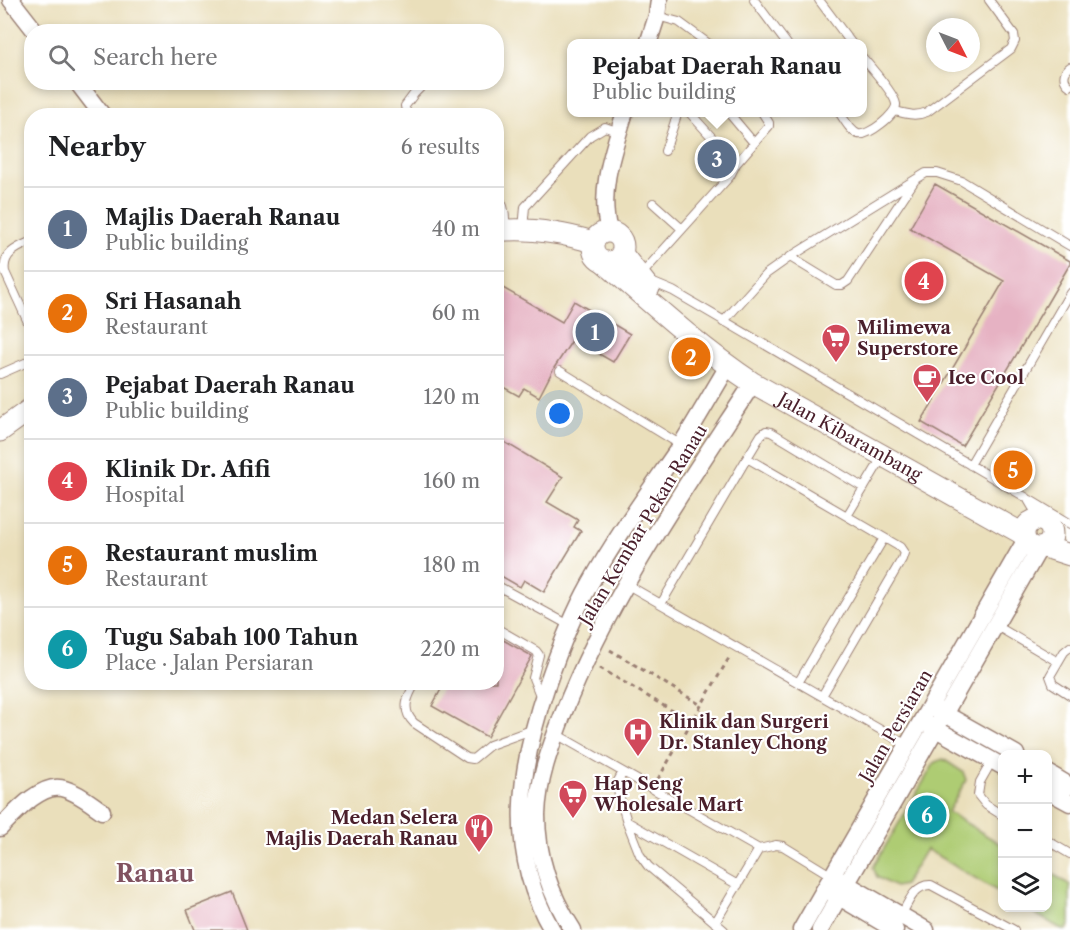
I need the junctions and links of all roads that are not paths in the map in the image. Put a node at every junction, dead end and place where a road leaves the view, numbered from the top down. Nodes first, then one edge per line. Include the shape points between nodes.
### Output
1 (11, 0) edge
2 (754, 0) edge
3 (819, 0) edge
4 (989, 0) edge
5 (658, 8) edge
6 (30, 24) edge
7 (649, 39) edge
8 (700, 39) edge
9 (783, 39) edge
10 (848, 39) edge
11 (867, 64) edge
12 (1070, 67) edge
13 (1070, 86) edge
14 (83, 90) edge
15 (418, 90) edge
16 (97, 108) edge
17 (405, 108) edge
18 (895, 111) junction
19 (624, 117) edge
20 (676, 117) edge
21 (694, 117) edge
22 (732, 117) edge
23 (765, 117) edge
24 (843, 117) edge
25 (619, 132) junction
26 (754, 143) junction
27 (665, 151) dead end
28 (736, 164) junction
29 (917, 178) junction
30 (653, 202) dead end
31 (504, 211) edge
32 (682, 229) junction
33 (508, 230) edge
34 (601, 237) junction
35 (24, 245) edge
36 (1070, 246) edge
37 (790, 257) junction
38 (613, 258) junction
39 (639, 276) junction
40 (1070, 293) edge
41 (24, 314) edge
42 (723, 322) junction
43 (684, 329) junction
44 (24, 364) edge
45 (728, 366) junction
46 (560, 371) dead end
47 (0, 374) edge
48 (753, 383) junction
49 (24, 414) edge
50 (0, 431) edge
51 (681, 445) junction
52 (884, 456) junction
53 (747, 458) junction
54 (704, 459) junction
55 (970, 465) junction
56 (864, 488) junction
57 (1027, 498) junction
58 (847, 516) junction
59 (1045, 535) edge
60 (884, 538) junction
61 (1070, 555) edge
62 (626, 584) junction
63 (504, 589) edge
64 (661, 604) junction
65 (569, 625) junction
66 (995, 625) junction
67 (504, 633) edge
68 (1070, 647) edge
69 (1058, 662) junction
70 (798, 683) junction
71 (412, 690) edge
72 (1070, 695) edge
73 (822, 696) junction
74 (542, 700) junction
75 (937, 709) junction
76 (929, 724) junction
77 (534, 729) junction
78 (556, 734) junction
79 (907, 745) junction
80 (998, 757) edge
81 (623, 772) junction
82 (1052, 776) edge
83 (1070, 786) edge
84 (1052, 794) edge
85 (1070, 803) edge
86 (102, 811) dead end
87 (998, 812) edge
88 (627, 822) junction
89 (0, 828) edge
90 (1052, 844) edge
91 (759, 849) junction
92 (1070, 854) edge
93 (738, 885) junction
94 (836, 886) junction
95 (715, 922) junction
96 (897, 925) edge
97 (552, 930) edge
98 (573, 930) edge
99 (724, 930) edge
100 (801, 930) edge
101 (820, 930) edge
102 (926, 930) edge
103 (1014, 930) edge

1 - 6 street
2 - 9 lane
3 - 10 lane
4 - 18 lane via 1014,34 1011,49 927,111 919,115
5 - 7 street
5 - 8 lane
11 - 18 lane via 895,100
12 - 13 lane via 1064,75
14 - 16 street
15 - 17 lane
18 - 24 lane via 862,135 853,131
19 - 25 street
20 - 27 lane
21 - 28 lane
22 - 26 lane
23 - 26 lane via 769,126
25 - 33 lane via 605,127 590,136
25 - 34 street via 609,163
26 - 28 lane
28 - 32 lane
29 - 36 lane via 936,173 962,181
29 - 37 lane
29 - 37 lane via 842,285
30 - 32 lane
31 - 33 lane
32 - 39 lane
33 - 34 street
34 - 38 street via 592,247 596,256
34 - 38 street via 614,232 622,239 623,244
35 - 41 lane via 11,251 4,264
37 - 42 lane via 766,274
38 - 39 street, Jalan Kibarambang
38 - 43 street, Jalan Kibarambang via 652,304
39 - 42 lane via 673,291
39 - 43 street, Jalan Kibarambang
40 - 55 lane
42 - 55 lane
43 - 45 street, Jalan Kibarambang
44 - 47 lane
45 - 48 street, Jalan Kibarambang
45 - 51 street, Jalan Kembar Pekan Ranau
46 - 51 lane
48 - 52 street, Jalan Kibarambang
48 - 54 street, Jalan Kembar Pekan Ranau
49 - 50 street
51 - 54 street
51 - 65 street, Jalan Kembar Pekan Ranau via 612,547
52 - 56 lane
52 - 59 street, Jalan Kibarambang
53 - 56 lane via 761,435 771,432
53 - 58 lane
53 - 64 lane
54 - 62 street, Jalan Kembar Pekan Ranau
55 - 57 lane
56 - 58 lane
57 - 59 lane
57 - 59 lane
58 - 60 lane
59 - 61 street, Jalan Kibarambang
59 - 66 street, Jalan Persiaran
59 - 75 street, Jalan Persiaran
60 - 70 lane
60 - 73 lane via 900,548 904,553 902,560
62 - 64 lane
62 - 78 street, Jalan Kembar Pekan Ranau via 586,660
63 - 65 lane
64 - 70 lane
65 - 74 street, Jalan Kembar Pekan Ranau
66 - 69 lane
66 - 75 street, Jalan Persiaran
67 - 74 lane via 539,655 533,678
68 - 69 lane
69 - 72 lane via 1050,681
70 - 73 lane
71 - 77 lane via 405,710 409,718 467,758
73 - 79 lane
74 - 77 street, Jalan Kembar Pekan Ranau
75 - 76 street, Jalan Persiaran
75 - 80 street
76 - 79 street, Jalan Persiaran
76 - 80 street
76 - 94 street, Jalan Persiaran
77 - 97 street, Jalan Kembar Pekan Ranau via 521,792 521,824 531,883
78 - 81 lane
78 - 98 street, Jalan Kembar Pekan Ranau via 539,791 539,842 552,894
79 - 94 street, Jalan Persiaran
80 - 87 lane via 980,782 978,795
81 - 88 lane via 617,788
81 - 91 lane
82 - 83 street
84 - 85 street
86 - 89 street via 68,790 51,789 21,807
88 - 93 lane
88 - 95 lane via 648,866
90 - 92 lane
91 - 93 lane
91 - 94 lane via 783,846
93 - 95 lane
94 - 96 street
94 - 100 street, Jalan Persiaran
94 - 101 street, Jalan Persiaran
95 - 99 lane
96 - 102 street
96 - 103 lane via 916,890 924,884

